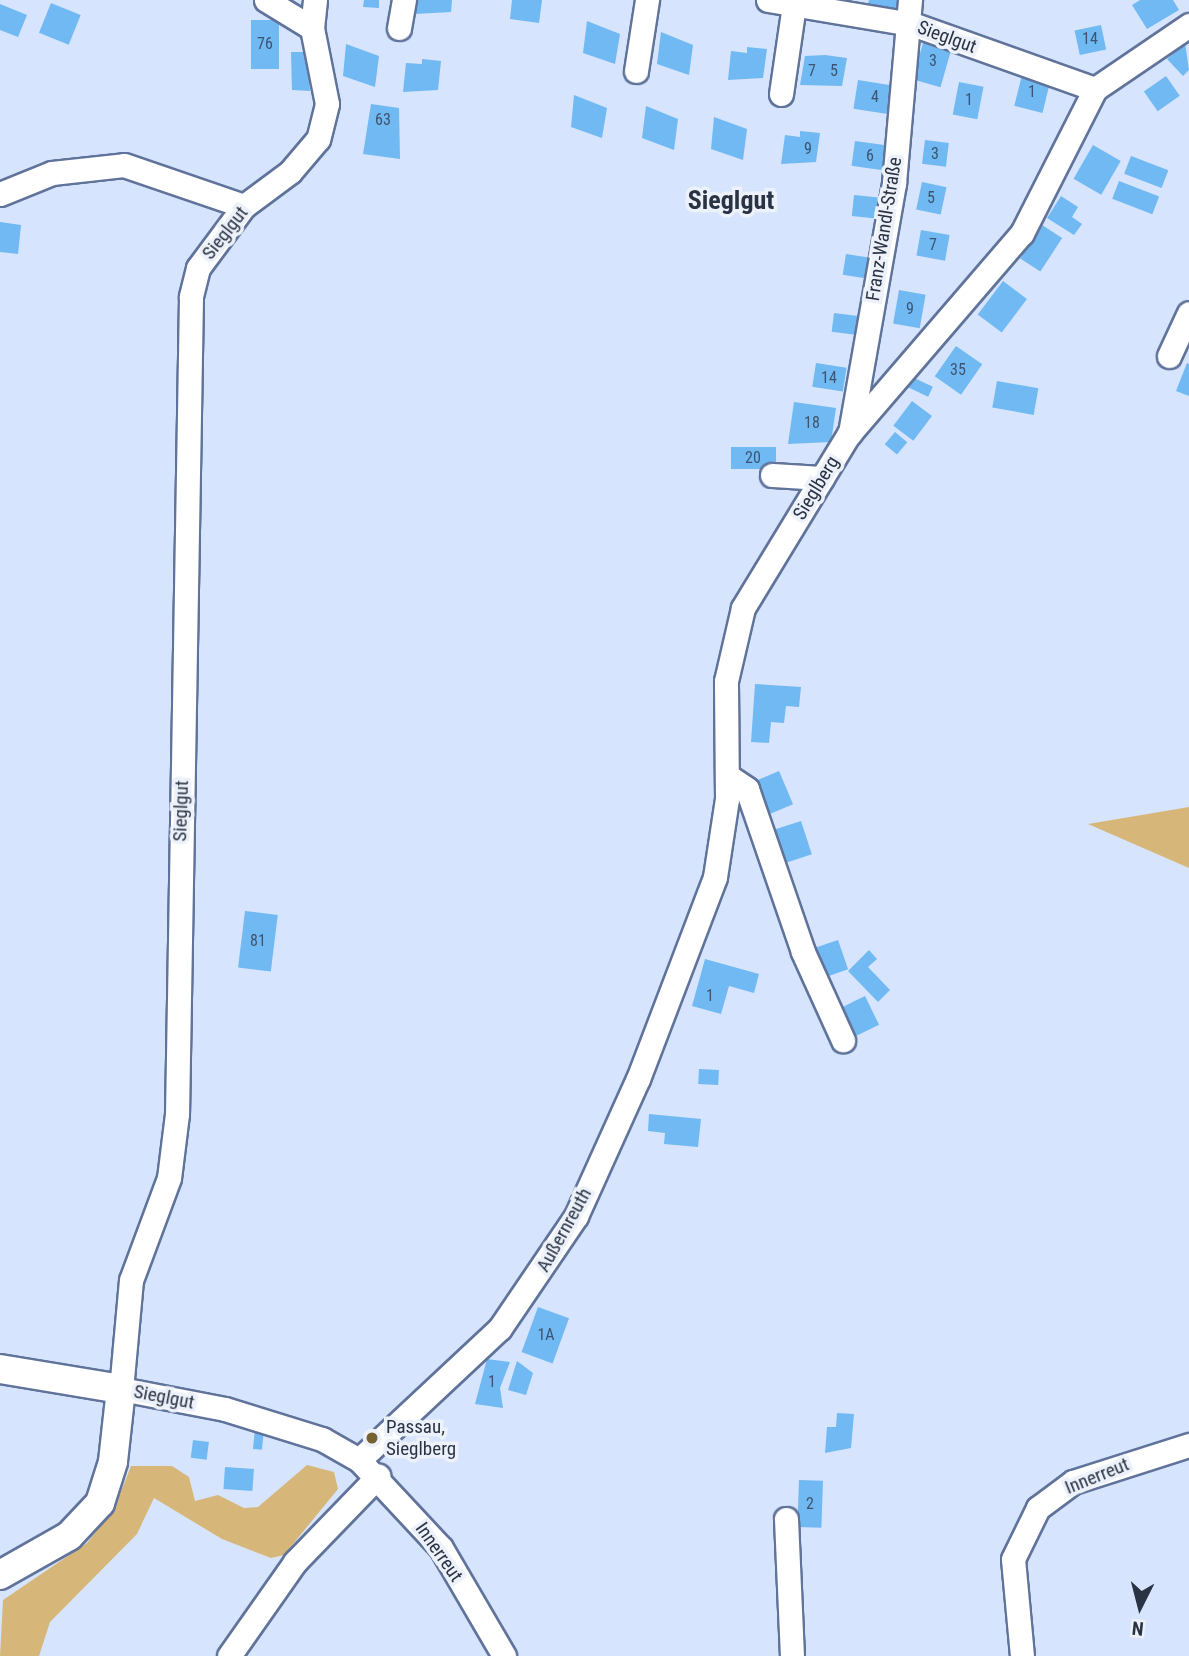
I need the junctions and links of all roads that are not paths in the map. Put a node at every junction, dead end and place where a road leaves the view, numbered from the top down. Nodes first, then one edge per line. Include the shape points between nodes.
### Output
1 (266, 0) edge
2 (315, 0) edge
3 (404, 0) edge
4 (647, 0) edge
5 (768, 0) edge
6 (910, 0) edge
7 (794, 5) junction
8 (912, 24) junction
9 (1189, 24) edge
10 (312, 28) junction
11 (399, 28) dead end
12 (636, 71) dead end
13 (1095, 89) junction
14 (781, 94) dead end
15 (0, 194) edge
16 (244, 206) junction
17 (1189, 313) edge
18 (1169, 356) dead end
19 (849, 434) junction
20 (772, 475) dead end
21 (822, 478) junction
22 (729, 776) junction
23 (691, 947) joint
24 (844, 1040) dead end
25 (7, 1370) edge
26 (121, 1388) junction
27 (1189, 1445) edge
28 (359, 1460) junction
29 (378, 1476) junction
30 (786, 1519) dead end
31 (0, 1551) edge
32 (29, 1556) junction
33 (0, 1575) edge
34 (229, 1656) edge
35 (504, 1656) edge
36 (792, 1656) edge
37 (1022, 1656) edge

1 - 10 street
2 - 10 street, Sieglgut
3 - 11 street
4 - 12 street
5 - 7 street, Sieglgut
6 - 8 street, Franz-Wandl-Straße
7 - 8 street, Sieglgut
7 - 14 street
8 - 13 street, Sieglgut
8 - 19 street, Franz-Wandl-Straße via 894,183
9 - 13 street, Sieglberg
10 - 16 street, Sieglgut via 327,91 318,139 290,172
13 - 19 street, Sieglberg via 1022,233
15 - 16 street via 78,167 124,165
16 - 26 street, Sieglgut via 198,268 191,297 177,1114 169,1178 131,1280
17 - 18 street
19 - 21 street, Sieglberg
20 - 21 street
21 - 22 street, Sieglberg via 743,608 726,681
22 - 23 street, Sieglberg via 724,838
22 - 24 street via 747,789 803,952
23 - 28 street, Außernreuth via 576,1216 526,1296
25 - 26 main road
26 - 28 street, Sieglgut via 237,1412 322,1439
26 - 32 main road via 113,1462 100,1503 69,1536
27 - 37 street, Innerreut via 1073,1482 1038,1508 1013,1559
28 - 29 street, Innerreut
29 - 34 street via 295,1562
29 - 35 street, Innerreut via 441,1548
30 - 36 street
31 - 32 main road
32 - 33 main road

